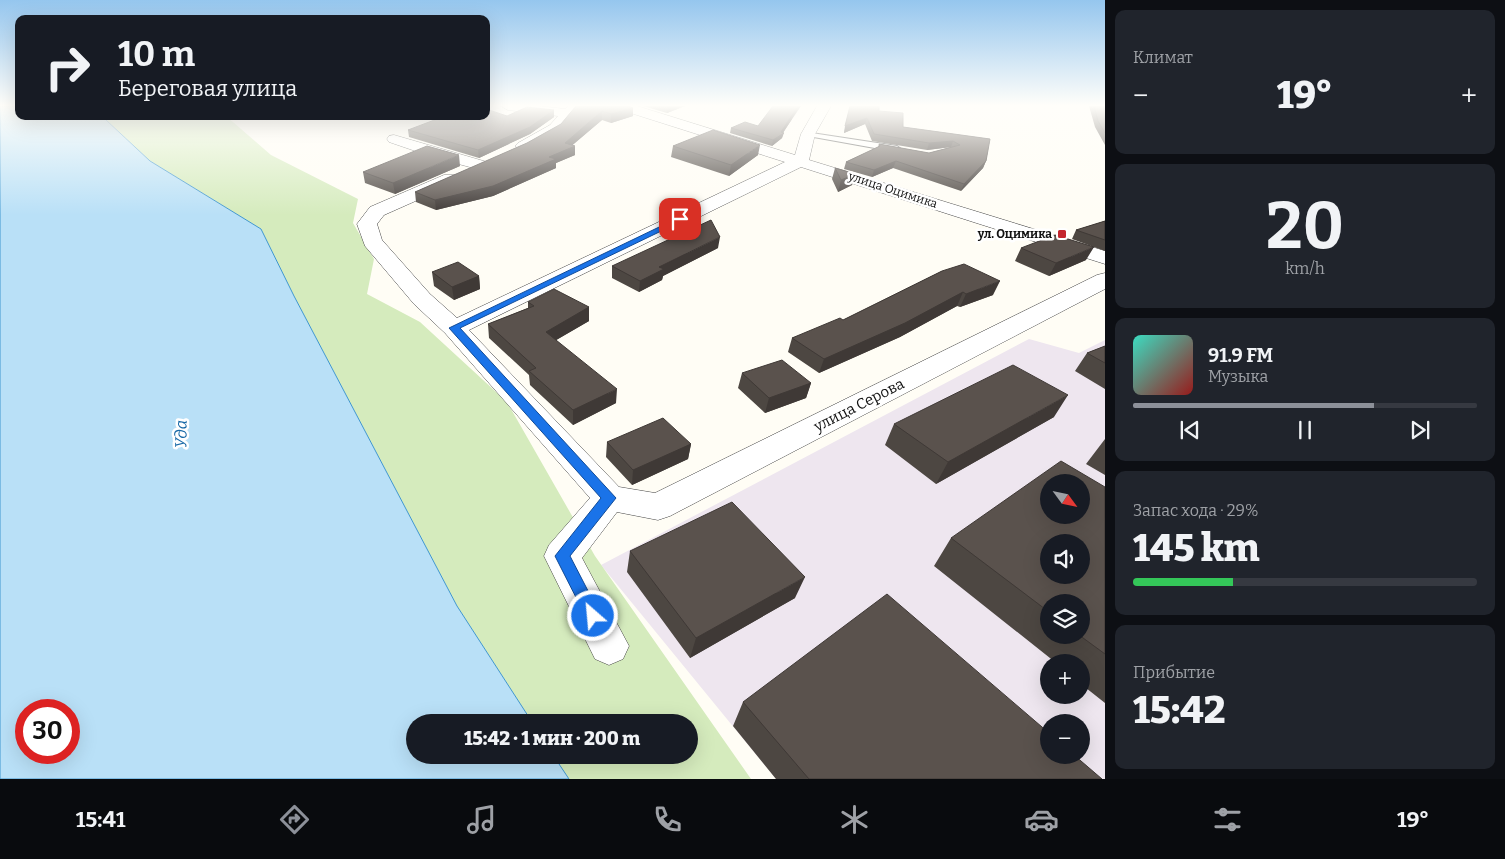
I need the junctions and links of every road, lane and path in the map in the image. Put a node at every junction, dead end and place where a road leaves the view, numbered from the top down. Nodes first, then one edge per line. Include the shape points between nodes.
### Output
1 (404, 142) edge
2 (527, 142) edge
3 (741, 142) edge
4 (806, 142) edge
5 (858, 142) edge
6 (909, 151) edge
7 (801, 161) junction
8 (481, 165) junction
9 (1105, 258) edge
10 (1105, 280) edge
11 (454, 328) junction
12 (609, 498) junction
13 (609, 646) dead end

1 - 8 street
2 - 8 street
3 - 7 street, улица Оцимика
4 - 7 street
5 - 6 lane
7 - 9 street, улица Оцимика
7 - 11 street
8 - 11 street via 377,211 367,224 372,242 422,299
10 - 12 street, улица Серова via 658,507
11 - 12 street
12 - 13 street via 562,556

